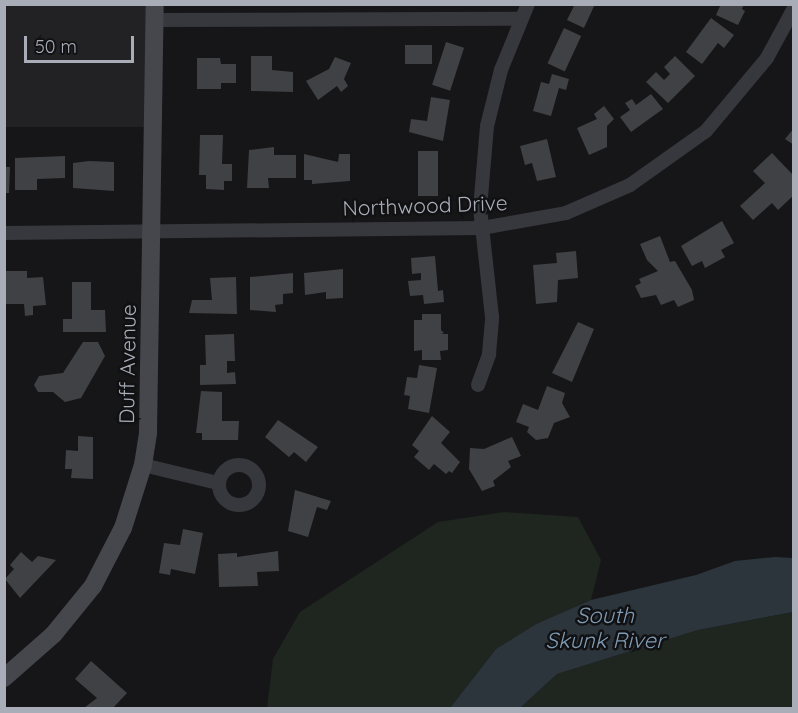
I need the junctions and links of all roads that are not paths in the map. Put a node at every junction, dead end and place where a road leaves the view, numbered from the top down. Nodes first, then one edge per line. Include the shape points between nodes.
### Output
1 (528, 4) edge
2 (794, 8) edge
3 (155, 12) edge
4 (520, 19) junction
5 (790, 24) edge
6 (482, 228) junction
7 (151, 231) junction
8 (4, 233) edge
9 (478, 385) dead end
10 (143, 465) junction
11 (218, 483) dead end
12 (4, 678) edge

1 - 4 street
2 - 5 street, Northwood Drive
3 - 4 street
3 - 7 main road, Duff Avenue
4 - 6 street via 501,70 487,126
5 - 6 street, Northwood Drive via 726,111 657,169 566,213
6 - 7 street, Northwood Drive
6 - 9 street via 492,317 489,354
7 - 8 street, Northwood Drive
7 - 10 main road, Duff Avenue via 148,432
10 - 11 street
10 - 12 main road, Duff Avenue via 123,528 93,586 53,635

